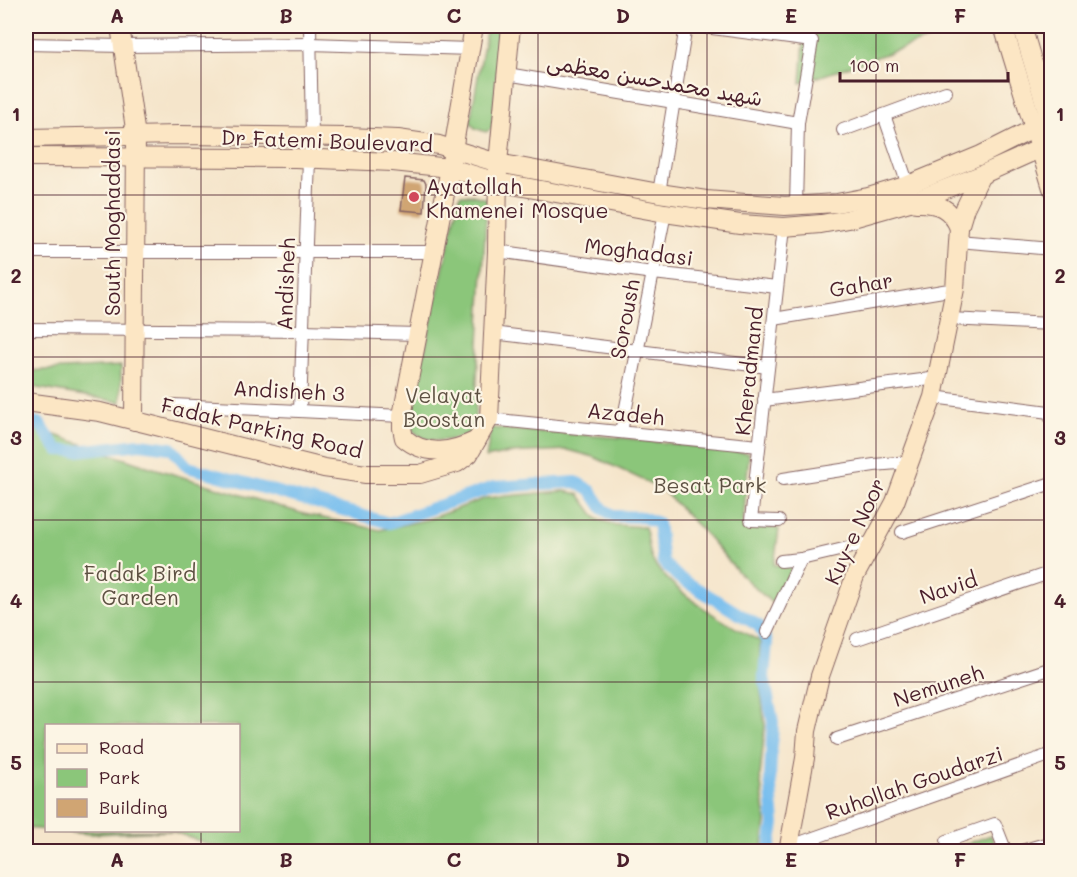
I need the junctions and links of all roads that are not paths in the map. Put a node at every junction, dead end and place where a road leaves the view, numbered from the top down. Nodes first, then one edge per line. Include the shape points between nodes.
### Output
1 (120, 26) edge
2 (310, 26) edge
3 (474, 26) edge
4 (511, 26) edge
5 (687, 26) edge
6 (697, 26) edge
7 (1003, 26) edge
8 (1022, 26) edge
9 (26, 44) edge
10 (310, 44) junction
11 (123, 46) junction
12 (471, 49) junction
13 (507, 74) junction
14 (946, 92) dead end
15 (674, 101) junction
16 (884, 116) junction
17 (1046, 121) edge
18 (798, 123) junction
19 (843, 130) dead end
20 (136, 136) junction
21 (312, 136) junction
22 (26, 138) edge
23 (1045, 143) edge
24 (453, 148) junction
25 (26, 157) edge
26 (135, 157) junction
27 (309, 159) junction
28 (498, 163) junction
29 (450, 168) junction
30 (981, 175) junction
31 (497, 182) junction
32 (908, 185) junction
33 (1052, 188) edge
34 (659, 193) junction
35 (905, 204) junction
36 (796, 206) junction
37 (665, 213) junction
38 (784, 227) junction
39 (958, 235) junction
40 (1052, 249) edge
41 (497, 251) junction
42 (26, 252) edge
43 (135, 252) junction
44 (306, 252) junction
45 (433, 252) junction
46 (653, 273) junction
47 (777, 287) junction
48 (955, 289) junction
49 (774, 319) junction
50 (950, 319) junction
51 (1052, 324) edge
52 (26, 329) edge
53 (135, 330) junction
54 (303, 331) junction
55 (493, 333) junction
56 (418, 334) junction
57 (638, 352) junction
58 (768, 367) junction
59 (938, 378) junction
60 (933, 397) junction
61 (765, 399) junction
62 (26, 402) edge
63 (173, 405) dead end
64 (300, 410) junction
65 (1051, 415) edge
66 (402, 416) junction
67 (489, 419) junction
68 (134, 421) junction
69 (621, 432) junction
70 (478, 439) junction
71 (759, 446) junction
72 (909, 462) junction
73 (783, 479) dead end
74 (1052, 483) edge
75 (779, 520) dead end
76 (902, 532) dead end
77 (873, 542) junction
78 (801, 559) junction
79 (781, 561) dead end
80 (1052, 572) edge
81 (767, 632) dead end
82 (857, 639) dead end
83 (1052, 668) edge
84 (837, 739) dead end
85 (1052, 754) edge
86 (1052, 842) edge
87 (788, 849) edge
88 (950, 852) edge
89 (1006, 852) edge
90 (1018, 852) edge

1 - 11 main road, South Moghaddasi
2 - 10 street
3 - 12 main road
4 - 13 main road
5 - 15 street
6 - 18 street via 812,41
7 - 17 main road
8 - 17 main road
9 - 11 street
10 - 11 street
10 - 12 street
10 - 21 street
11 - 20 main road, South Moghaddasi
12 - 24 main road
13 - 15 street, شهید محمدحسن معظمی
13 - 28 main road
14 - 16 street
15 - 18 street, شهید محمدحسن معظمی
15 - 34 street
16 - 19 street
16 - 32 street
17 - 23 main road
17 - 32 main road, Dr Fatemi Boulevard
18 - 36 street
20 - 21 main road, Dr Fatemi Boulevard
20 - 22 main road, Dr Fatemi Boulevard
20 - 26 main road, South Moghaddasi
21 - 24 main road, Dr Fatemi Boulevard via 398,140
23 - 30 main road, Dr Fatemi Boulevard
23 - 33 main road
24 - 28 main road, Dr Fatemi Boulevard
24 - 29 main road
25 - 26 main road, Dr Fatemi Boulevard
26 - 27 main road, Dr Fatemi Boulevard
26 - 43 main road, South Moghaddasi
27 - 29 main road, Dr Fatemi Boulevard
27 - 44 street, Andisheh
28 - 31 main road
28 - 34 main road, Dr Fatemi Boulevard
29 - 31 main road, Dr Fatemi Boulevard
29 - 45 main road
30 - 35 main road, Dr Fatemi Boulevard
30 - 39 main road, Kuy-e Noor via 965,208
31 - 37 main road, Dr Fatemi Boulevard
31 - 41 main road
32 - 36 main road, Dr Fatemi Boulevard via 837,203
34 - 36 main road, Dr Fatemi Boulevard via 772,207
35 - 38 main road, Dr Fatemi Boulevard via 849,219
35 - 39 main road via 939,205 950,211
37 - 38 main road, Dr Fatemi Boulevard
37 - 46 street, Soroush
38 - 47 street, Kheradmand
39 - 40 street
39 - 48 main road, Kuy-e Noor
41 - 46 street, Moghadasi
41 - 55 main road
42 - 43 street
43 - 44 street
43 - 53 main road, South Moghaddasi
44 - 45 street
44 - 54 street, Andisheh
45 - 56 main road
46 - 47 street, Moghadasi
46 - 57 street, Soroush
47 - 49 street, Kheradmand
48 - 49 street, Gahar
48 - 50 main road, Kuy-e Noor
49 - 58 street, Kheradmand
50 - 51 street
50 - 59 main road, Kuy-e Noor
52 - 53 street
53 - 54 street
53 - 68 main road, South Moghaddasi
54 - 56 street
54 - 64 street, Andisheh
55 - 57 street
55 - 67 main road
56 - 66 main road
57 - 58 street
57 - 69 street, Soroush
58 - 61 street, Kheradmand
59 - 60 main road, Kuy-e Noor
59 - 61 street
60 - 65 street
60 - 72 main road, Kuy-e Noor
61 - 71 street, Kheradmand
62 - 68 main road, Fadak Parking Road
63 - 64 street, Andisheh 3
64 - 66 street, Andisheh 3
66 - 70 main road via 404,438 419,448 449,450
67 - 69 street, Azadeh
67 - 70 main road, Fadak Parking Road
68 - 70 main road, Fadak Parking Road via 324,468 366,474 438,470 469,454
69 - 71 street, Azadeh
71 - 75 street, Kheradmand via 751,519
72 - 73 street
72 - 77 main road, Kuy-e Noor via 895,502
74 - 76 street
77 - 78 street
77 - 87 main road, Kuy-e Noor via 855,576 820,676
78 - 79 street
78 - 81 street
80 - 82 street, Navid
83 - 84 street, Nemuneh
85 - 87 street, Ruhollah Goudarzi
86 - 90 street
88 - 89 street via 947,841 994,824

